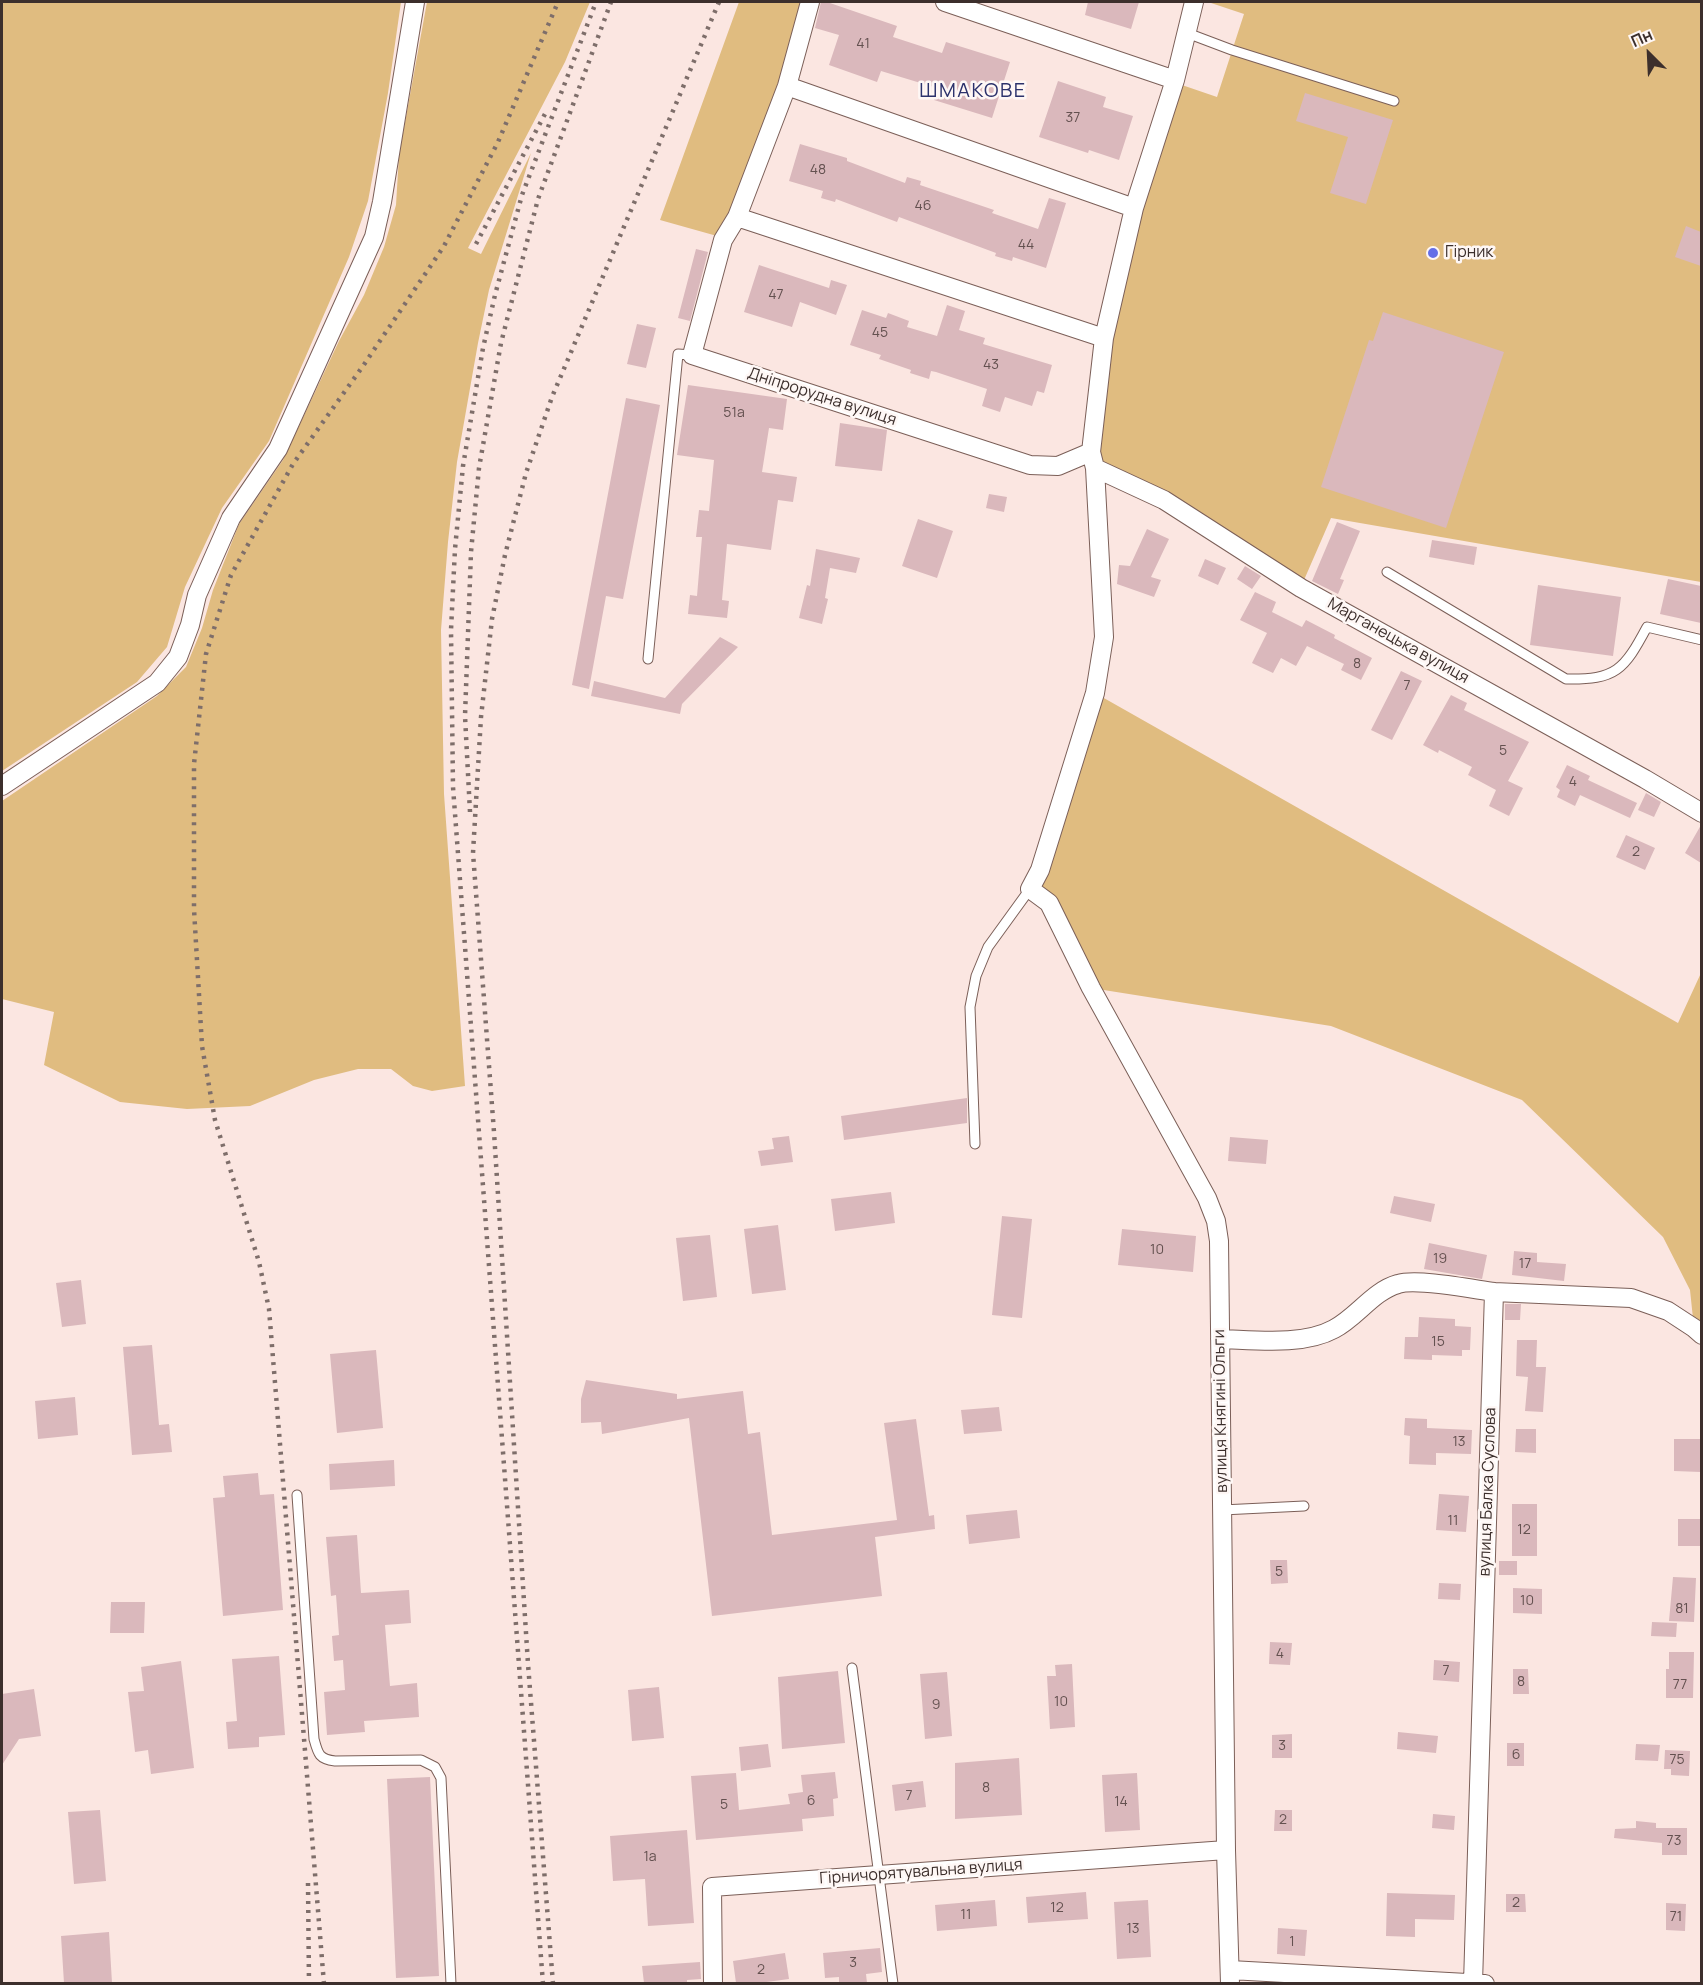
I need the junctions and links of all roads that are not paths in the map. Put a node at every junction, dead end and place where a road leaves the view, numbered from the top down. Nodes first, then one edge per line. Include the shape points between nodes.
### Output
1 (416, 2) edge
2 (810, 2) edge
3 (945, 2) edge
4 (1194, 2) edge
5 (1187, 33) junction
6 (1175, 80) junction
7 (788, 86) junction
8 (1394, 101) dead end
9 (1134, 208) junction
10 (737, 218) junction
11 (1104, 338) junction
12 (692, 355) junction
13 (1093, 460) junction
14 (1388, 572) dead end
15 (1701, 640) edge
16 (648, 659) dead end
17 (2, 786) edge
18 (1701, 813) edge
19 (1030, 889) junction
20 (975, 1144) dead end
21 (1494, 1292) junction
22 (1701, 1335) edge
23 (1220, 1339) junction
24 (297, 1495) dead end
25 (1304, 1506) dead end
26 (1222, 1510) junction
27 (852, 1668) dead end
28 (1226, 1850) junction
29 (877, 1875) junction
30 (1230, 1977) edge
31 (451, 1983) edge
32 (713, 1983) edge
33 (893, 1983) edge
34 (1479, 1983) edge

1 - 17 street via 374,237 278,449 231,518 197,595 178,657 157,683
2 - 7 street
3 - 6 street
4 - 5 street
5 - 6 street
5 - 8 lane
6 - 9 street
7 - 9 street
7 - 10 street
9 - 11 street
10 - 11 street
10 - 12 street via 723,240
11 - 13 street
12 - 13 street, Дніпрорудна вулиця via 1030,465 1059,466
12 - 16 lane via 678,354
13 - 18 street, Марганецька вулиця via 1164,500 1301,588
13 - 19 street via 1104,637 1095,693 1040,870
14 - 15 lane via 1566,680 1591,680 1615,672 1631,656 1647,627
19 - 20 lane via 988,947 974,987 970,1007
19 - 23 street, вулиця Княгині Ольги via 1049,903 1091,988 1207,1198 1219,1241
21 - 22 street via 1631,1298 1668,1311
21 - 23 street via 1398,1283 1333,1329 1317,1335 1273,1341
21 - 34 street, вулиця Балка Суслова
23 - 26 street, вулиця Княгині Ольги
24 - 31 lane via 318,1752 325,1760 421,1760 435,1767 441,1778
25 - 26 lane
26 - 28 street, вулиця Княгині Ольги
27 - 29 lane
28 - 29 street, Гірничорятувальна вулиця
28 - 30 street, вулиця Княгині Ольги
29 - 32 street, Гірничорятувальна вулиця via 712,1887
29 - 33 lane
30 - 34 street

